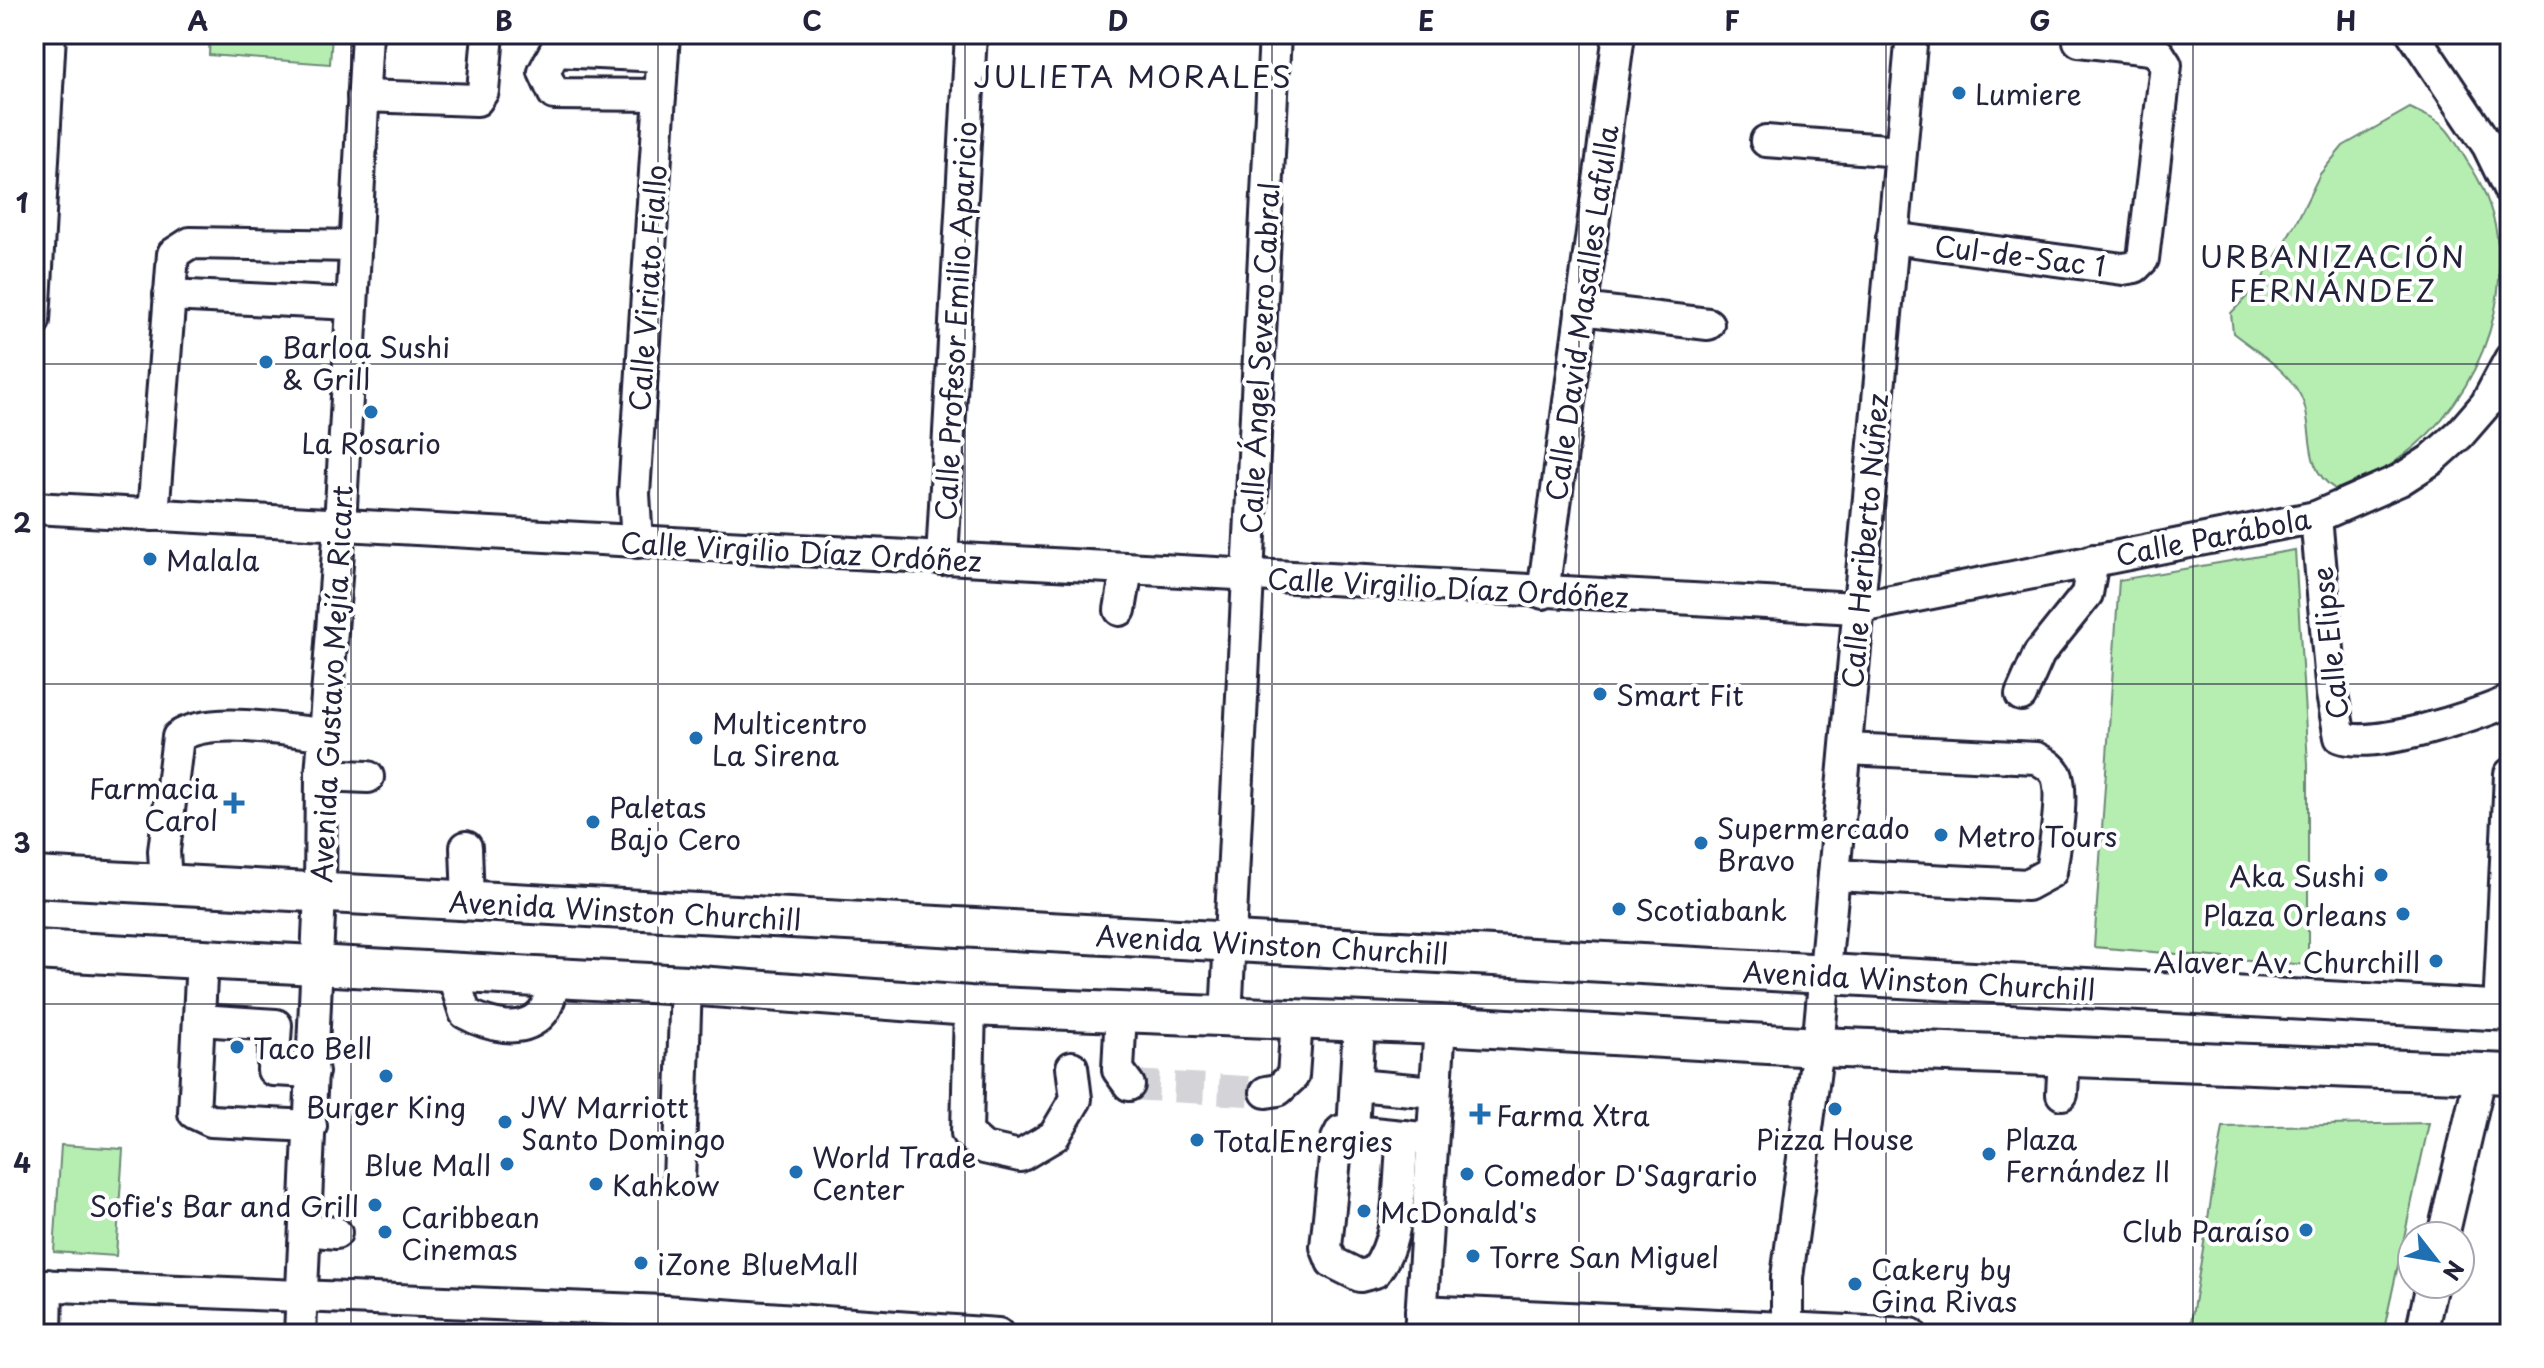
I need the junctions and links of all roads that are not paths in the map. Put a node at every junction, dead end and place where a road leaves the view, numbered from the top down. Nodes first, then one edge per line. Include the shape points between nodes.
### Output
1 (50, 34) edge
2 (367, 34) edge
3 (488, 34) edge
4 (971, 34) edge
5 (1275, 34) edge
6 (1619, 34) edge
7 (1912, 34) edge
8 (2413, 34) edge
9 (2079, 41) dead end
10 (663, 45) edge
11 (660, 95) junction
12 (363, 96) junction
13 (1766, 141) dead end
14 (1900, 151) junction
15 (2510, 191) edge
16 (1892, 238) junction
17 (355, 246) junction
18 (169, 295) junction
19 (352, 304) junction
20 (1581, 309) junction
21 (34, 321) edge
22 (1708, 324) dead end
23 (2510, 359) edge
24 (34, 508) edge
25 (153, 515) junction
26 (2316, 517) junction
27 (340, 525) junction
28 (637, 542) junction
29 (942, 559) junction
30 (2093, 560) junction
31 (1127, 569) junction
32 (1249, 576) junction
33 (1543, 593) junction
34 (1856, 608) junction
35 (1120, 610) dead end
36 (2021, 695) dead end
37 (2510, 701) edge
38 (324, 734) junction
39 (1847, 749) junction
40 (2510, 774) edge
41 (321, 775) junction
42 (368, 777) dead end
43 (466, 847) dead end
44 (1834, 875) junction
45 (34, 877) edge
46 (166, 884) junction
47 (320, 893) junction
48 (468, 901) junction
49 (1227, 942) junction
50 (34, 950) edge
51 (202, 959) junction
52 (316, 966) junction
53 (452, 973) junction
54 (1823, 975) junction
55 (556, 978) junction
56 (686, 985) junction
57 (970, 1006) junction
58 (1121, 1011) junction
59 (2505, 1011) edge
60 (1226, 1018) junction
61 (199, 1020) junction
62 (1297, 1020) junction
63 (1359, 1023) junction
64 (1440, 1025) junction
65 (1818, 1047) junction
66 (1072, 1067) dead end
67 (313, 1072) junction
68 (2496, 1074) edge
69 (1129, 1085) dead end
70 (1356, 1085) junction
71 (1266, 1092) tunnel mouth
72 (1435, 1092) junction
73 (311, 1126) junction
74 (1353, 1131) junction
75 (1418, 1137) junction
76 (679, 1181) dead end
77 (2448, 1220) edge
78 (306, 1230) junction
79 (336, 1233) dead end
80 (40, 1285) edge
81 (303, 1297) junction
82 (2428, 1300) edge
83 (1420, 1322) edge
84 (664, 1323) edge
85 (1608, 1327) edge
86 (1786, 1331) edge
87 (46, 1334) edge
88 (300, 1334) edge
89 (998, 1334) edge
90 (1911, 1334) edge
91 (2421, 1334) edge

1 - 21 street
2 - 12 street, Avenida Gustavo Mejía Ricart
3 - 12 street via 483,91 477,100
4 - 29 street, Calle Profesor Emilio Aparicio
5 - 32 street, Calle Ángel Severo Cabral
6 - 20 street, Calle David Masalles Lafulla
7 - 14 street, Calle Heriberto Núñez
8 - 15 street via 2488,146
9 - 16 street, Cul-de-Sac 1 via 2150,49 2166,65 2143,259 2123,269
10 - 11 street, Calle Viriato Fiallo
10 - 11 street via 555,51 544,72 554,94
11 - 28 street, Calle Viriato Fiallo via 634,494
12 - 17 street, Avenida Gustavo Mejía Ricart
13 - 14 street
14 - 16 street, Calle Heriberto Núñez
16 - 34 street, Calle Heriberto Núñez
17 - 18 street via 183,244 171,260
17 - 19 street, Avenida Gustavo Mejía Ricart
18 - 19 street
18 - 25 street
19 - 27 street, Avenida Gustavo Mejía Ricart
20 - 22 street
20 - 33 street, Calle David Masalles Lafulla
23 - 26 street, Calle Parábola via 2486,404 2431,460 2400,480
24 - 25 street, Calle Virgilio Díaz Ordóñez
25 - 27 street, Calle Virgilio Díaz Ordóñez
26 - 30 street, Calle Parábola
26 - 37 street, Calle Elipse via 2340,737 2368,741 2421,730
27 - 28 street, Calle Virgilio Díaz Ordóñez
27 - 38 street, Avenida Gustavo Mejía Ricart
28 - 29 street, Calle Virgilio Díaz Ordóñez
29 - 31 street, Calle Virgilio Díaz Ordóñez
30 - 34 street, Calle Parábola
30 - 36 street via 2087,594 2039,654
31 - 32 street, Calle Virgilio Díaz Ordóñez
31 - 35 street
32 - 33 street, Calle Virgilio Díaz Ordóñez
32 - 49 street, Calle Ángel Severo Cabral
33 - 34 street, Calle Virgilio Díaz Ordóñez
34 - 39 street, Calle Heriberto Núñez
38 - 41 street, Avenida Gustavo Mejía Ricart
38 - 46 street via 211,725 178,737 164,851
39 - 44 street, Calle Heriberto Núñez
39 - 44 street via 2036,758 2057,776 2057,824 2051,872 2027,885
40 - 59 street
41 - 42 street
41 - 47 street, Avenida Gustavo Mejía Ricart
43 - 48 street
44 - 54 street, Calle Heriberto Núñez
45 - 46 main road, Avenida Winston Churchill
46 - 47 main road, Avenida Winston Churchill
47 - 48 main road, Avenida Winston Churchill
47 - 52 street, Avenida Gustavo Mejía Ricart
48 - 49 main road, Avenida Winston Churchill
49 - 54 main road, Avenida Winston Churchill
49 - 60 street, Calle Ángel Severo Cabral
50 - 51 main road
51 - 52 main road
51 - 61 street
52 - 53 main road
52 - 67 street, Avenida Gustavo Mejía Ricart
53 - 55 main road
53 - 55 street via 465,1013 506,1027 528,1024 543,1013
54 - 59 main road, Avenida Winston Churchill
54 - 65 street, Calle Heriberto Núñez
55 - 56 main road
56 - 57 main road
56 - 76 street
57 - 58 main road
57 - 66 street via 967,1133 984,1148 1020,1156 1054,1136 1076,1099
58 - 60 main road
58 - 69 street via 1118,1070
60 - 62 main road
61 - 67 street via 276,1025 273,1070
61 - 73 street via 194,1113 211,1121
62 - 63 main road
62 - 71 street via 1293,1076 1278,1090
63 - 64 main road
63 - 70 street
64 - 65 main road
64 - 72 street
65 - 68 main road via 2063,1076
65 - 86 street, Calle Heriberto Núñez via 1787,1277
67 - 73 street, Avenida Gustavo Mejía Ricart
68 - 77 street
70 - 72 street
70 - 74 street
72 - 75 street
73 - 78 street, Avenida Gustavo Mejía Ricart
74 - 75 street
74 - 75 street via 1341,1131 1337,1139 1326,1247 1332,1262 1360,1276 1375,1272 1387,1253
75 - 83 street
78 - 79 street
78 - 81 street, Avenida Gustavo Mejía Ricart
80 - 81 street
80 - 87 street
81 - 84 street
81 - 88 street, Avenida Gustavo Mejía Ricart
82 - 91 street
83 - 85 street
84 - 89 street
85 - 86 street
86 - 90 street

